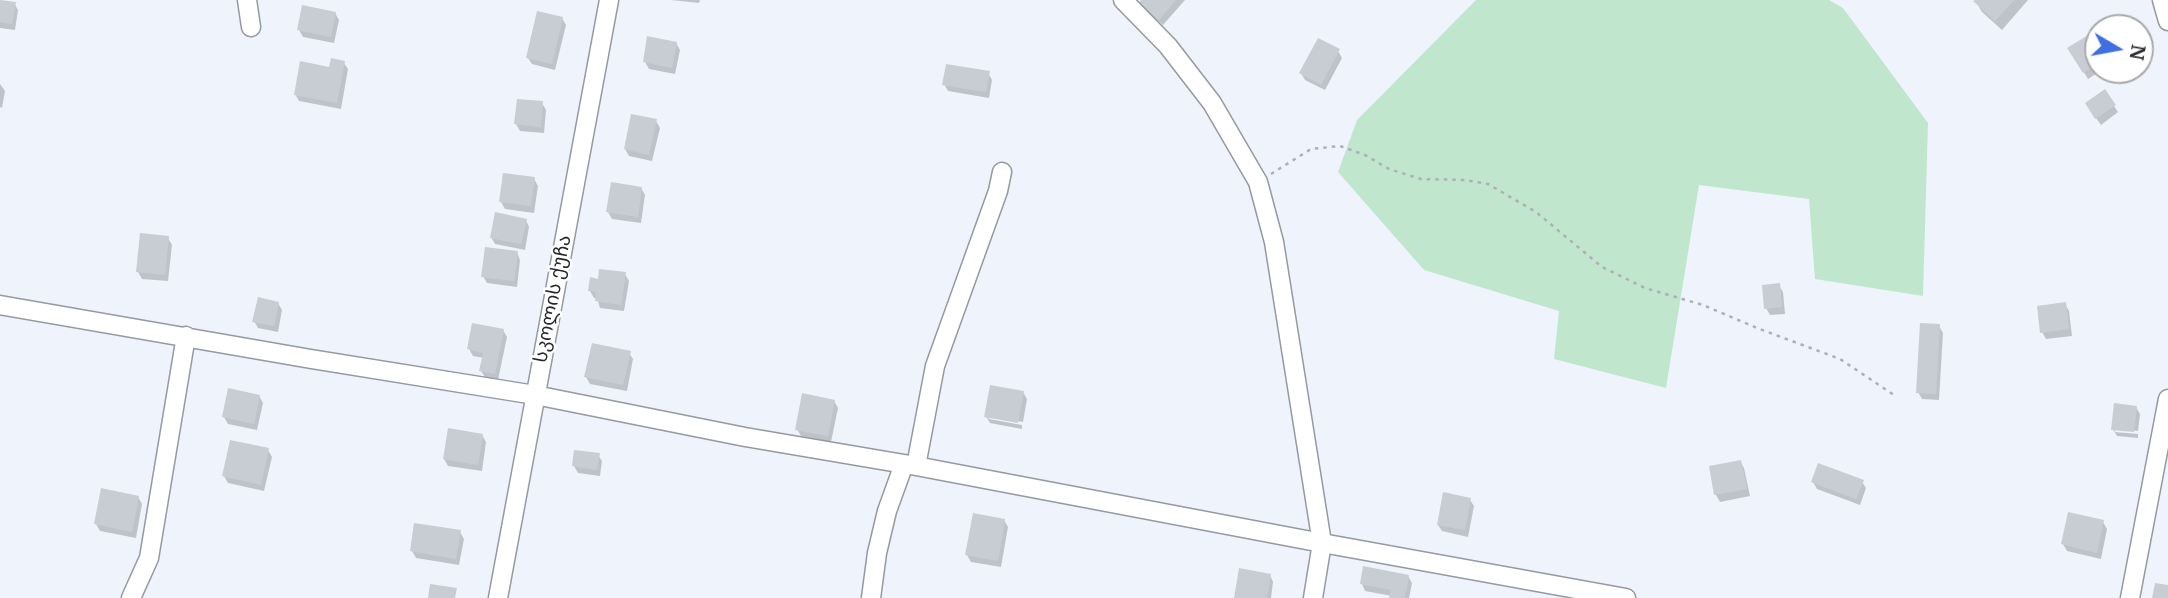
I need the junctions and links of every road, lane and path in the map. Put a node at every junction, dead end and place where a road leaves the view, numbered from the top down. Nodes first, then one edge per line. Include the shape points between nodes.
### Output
1 (247, 0) edge
2 (609, 0) edge
3 (1123, 0) edge
4 (2162, 0) edge
5 (2168, 21) edge
6 (251, 27) dead end
7 (1002, 172) dead end
8 (1258, 182) junction
9 (0, 305) edge
10 (186, 336) junction
11 (534, 395) junction
12 (1894, 395) dead end
13 (2168, 399) edge
14 (910, 465) junction
15 (1322, 543) junction
16 (131, 598) edge
17 (498, 598) edge
18 (871, 598) edge
19 (1313, 598) edge
20 (1626, 598) edge
21 (2130, 598) edge

1 - 6 street
2 - 11 street, სკოლის ქუჩა
3 - 8 street via 1212,103
4 - 5 street
7 - 14 street via 935,366
8 - 12 path via 1311,149 1340,146 1421,179 1488,184 1536,212 1602,267 1645,288 1703,305 1840,359
8 - 15 street via 1274,242
9 - 10 street
10 - 11 street
10 - 16 street via 149,558
11 - 14 street
11 - 17 street, სკოლის ქუჩა
13 - 21 street
14 - 15 street
14 - 18 street via 885,521
15 - 19 street
15 - 20 street

